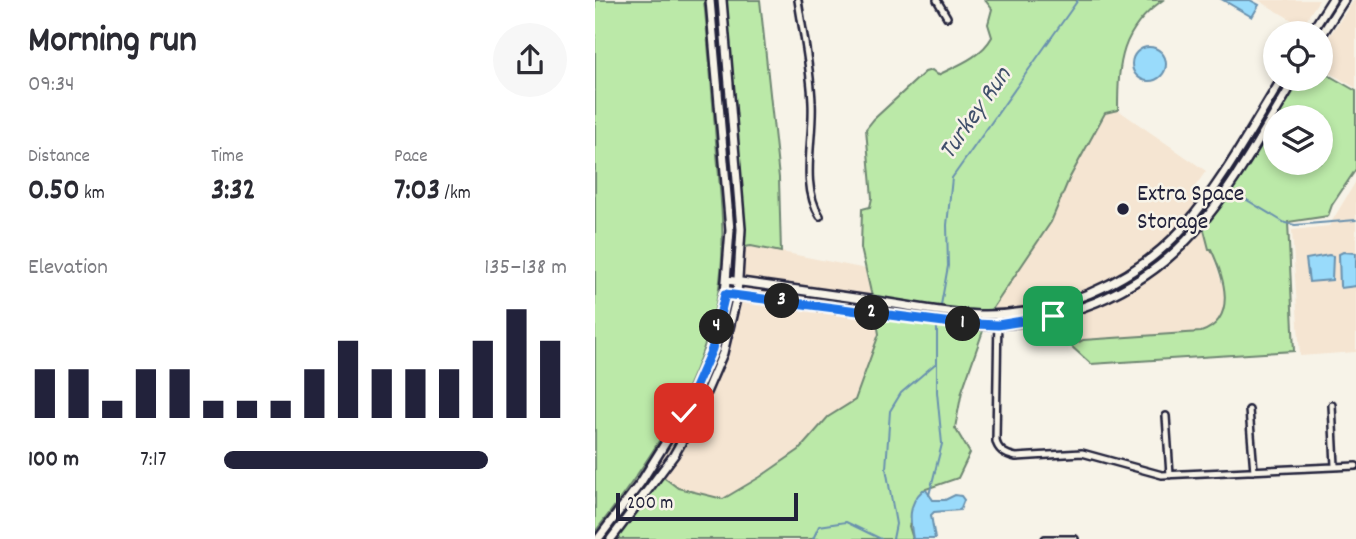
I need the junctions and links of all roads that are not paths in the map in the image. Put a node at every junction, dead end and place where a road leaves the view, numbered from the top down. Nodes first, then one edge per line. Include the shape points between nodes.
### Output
1 (710, 0) edge
2 (722, 0) edge
3 (798, 0) edge
4 (937, 0) edge
5 (1332, 0) edge
6 (1344, 0) edge
7 (947, 17) dead end
8 (1319, 21) edge
9 (1331, 21) edge
10 (1274, 91) edge
11 (1288, 91) edge
12 (820, 216) dead end
13 (727, 280) junction
14 (738, 281) junction
15 (725, 294) junction
16 (737, 295) junction
17 (998, 314) junction
18 (998, 325) junction
19 (712, 349) junction
20 (723, 353) junction
21 (1332, 405) dead end
22 (1249, 410) dead end
23 (684, 413) junction
24 (1166, 416) dead end
25 (694, 420) junction
26 (1335, 466) junction
27 (1356, 466) edge
28 (1254, 471) junction
29 (1170, 475) junction
30 (613, 537) edge
31 (1070, 538) edge
32 (598, 539) edge
33 (1045, 539) edge

1 - 13 street via 730,230
2 - 14 street via 741,229
3 - 12 street via 812,103 812,204
4 - 7 street
5 - 8 street
6 - 9 street
10 - 17 street via 1208,197 1164,246 1119,279 1081,297
11 - 18 street via 1219,201 1173,254 1147,275 1084,307
13 - 14 street
13 - 15 street
14 - 16 street
14 - 17 street via 953,312
15 - 16 street
15 - 19 street
16 - 18 street
16 - 20 street
17 - 18 street
18 - 29 street via 996,434 1000,451 1016,457 1082,453 1151,474
19 - 20 street
19 - 23 street
20 - 25 street
21 - 26 street
22 - 28 street
23 - 25 street
23 - 32 street
24 - 29 street
25 - 30 street
26 - 27 street
26 - 28 street
28 - 29 street
31 - 33 street

